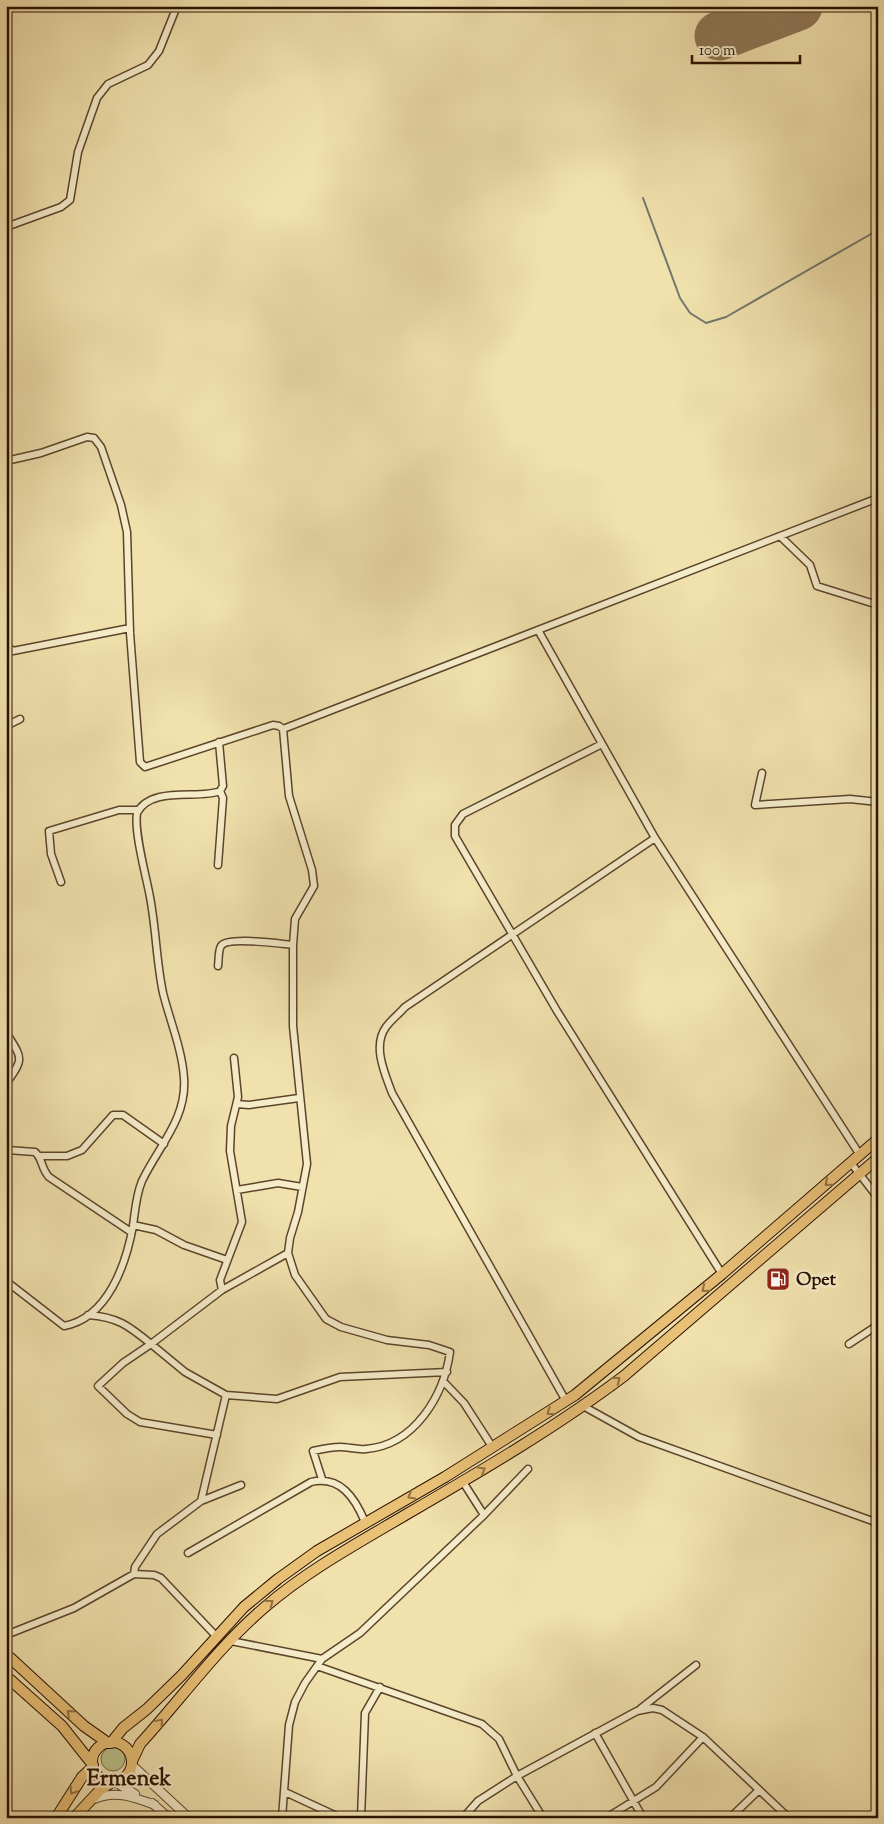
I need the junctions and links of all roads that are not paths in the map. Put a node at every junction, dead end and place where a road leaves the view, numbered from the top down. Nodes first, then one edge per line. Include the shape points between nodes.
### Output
1 (177, 6) edge
2 (6, 227) edge
3 (6, 461) edge
4 (878, 498) edge
5 (780, 536) junction
6 (878, 605) edge
7 (130, 628) junction
8 (538, 630) junction
9 (6, 645) edge
10 (20, 719) dead end
11 (6, 726) edge
12 (283, 729) junction
13 (219, 742) junction
14 (602, 744) junction
15 (762, 773) dead end
16 (220, 791) junction
17 (878, 802) edge
18 (139, 810) junction
19 (655, 838) junction
20 (218, 865) dead end
21 (61, 882) dead end
22 (510, 934) junction
23 (293, 945) junction
24 (218, 966) dead end
25 (6, 1032) edge
26 (234, 1058) dead end
27 (6, 1084) edge
28 (299, 1098) junction
29 (237, 1104) junction
30 (878, 1139) edge
31 (164, 1144) junction
32 (6, 1146) edge
33 (6, 1151) edge
34 (860, 1155) junction
35 (40, 1156) junction
36 (878, 1158) edge
37 (851, 1162) junction
38 (860, 1174) junction
39 (302, 1186) junction
40 (237, 1190) junction
41 (878, 1198) edge
42 (133, 1225) junction
43 (131, 1232) junction
44 (288, 1253) junction
45 (227, 1260) junction
46 (722, 1274) junction
47 (6, 1281) edge
48 (222, 1290) junction
49 (88, 1315) junction
50 (878, 1325) edge
51 (151, 1344) junction
52 (849, 1344) dead end
53 (447, 1372) junction
54 (443, 1381) junction
55 (226, 1395) junction
56 (566, 1401) junction
57 (583, 1406) junction
58 (217, 1435) junction
59 (493, 1448) junction
60 (528, 1469) dead end
61 (322, 1479) junction
62 (463, 1482) junction
63 (241, 1485) dead end
64 (201, 1501) junction
65 (484, 1515) junction
66 (366, 1522) junction
67 (878, 1524) edge
68 (188, 1553) dead end
69 (134, 1574) junction
70 (6, 1635) edge
71 (216, 1636) junction
72 (232, 1641) junction
73 (6, 1654) edge
74 (322, 1660) junction
75 (696, 1665) dead end
76 (317, 1666) junction
77 (6, 1676) edge
78 (380, 1687) junction
79 (637, 1711) junction
80 (595, 1733) junction
81 (703, 1737) junction
82 (110, 1743) junction
83 (132, 1763) junction
84 (93, 1766) junction
85 (517, 1776) junction
86 (114, 1782) junction
87 (760, 1790) junction
88 (285, 1792) junction
89 (92, 1799) junction
90 (633, 1801) junction
91 (155, 1805) junction
92 (56, 1818) edge
93 (74, 1818) edge
94 (169, 1818) edge
95 (189, 1818) edge
96 (282, 1818) edge
97 (341, 1818) edge
98 (361, 1818) edge
99 (463, 1818) edge
100 (543, 1818) edge
101 (606, 1818) edge
102 (643, 1818) edge
103 (730, 1818) edge
104 (789, 1818) edge

1 - 2 street via 159,51 148,65 108,84 97,98 78,152 70,200 61,207
3 - 7 street via 87,437 94,438 101,448 127,532
4 - 5 street
5 - 6 street via 810,565 817,586
5 - 8 street
7 - 9 street via 13,651
7 - 13 street via 140,762 145,767 153,766
8 - 12 street
8 - 14 street
10 - 11 street
12 - 13 street via 273,725
12 - 23 street via 289,796 314,886 295,920
13 - 16 street via 223,786
14 - 19 street
14 - 22 street via 463,814 456,825 455,836
15 - 17 street via 755,805 850,800
16 - 18 street via 170,795
16 - 20 street
18 - 21 street via 119,810 49,831 51,854
18 - 31 street via 136,817 160,972 184,1079 181,1108
19 - 22 street
19 - 34 street
22 - 46 street
22 - 56 street via 405,1007 386,1027 380,1038 380,1052 392,1093
23 - 24 street via 226,942 221,948
23 - 28 street via 293,1026
25 - 27 street via 20,1062
26 - 29 street
28 - 29 street
28 - 39 street via 307,1164
29 - 40 street via 230,1142
30 - 34 main road
31 - 35 street via 117,1113 82,1150 67,1156
31 - 42 street via 142,1182
32 - 33 street
33 - 35 street via 30,1150
34 - 37 main road
35 - 43 street via 43,1170 49,1177
36 - 38 main road
37 - 38 street
37 -> 46 main road
38 - 41 street
57 -> 38 main road via 624,1376
39 - 40 street via 278,1183
39 - 44 street
40 - 45 street via 242,1222
42 - 43 street
42 - 45 street via 156,1230 184,1245
43 - 49 street via 117,1278
44 - 48 street
44 - 53 street via 295,1275 326,1319 341,1328 387,1340 429,1344 450,1352
45 - 48 street via 220,1280
46 -> 56 main road
47 - 49 street via 60,1326 67,1326
48 - 51 street
49 - 51 street via 116,1319
50 - 52 street
51 - 55 street via 185,1372
51 - 58 street via 98,1386 140,1422
53 - 54 street
53 - 55 street via 340,1377 277,1398
54 - 59 street via 464,1402
54 - 61 street via 433,1404 417,1425 400,1437 366,1449 337,1447 313,1450
55 - 58 street
56 -> 59 main road
62 -> 57 main road
57 - 67 street via 639,1437
58 - 64 street
59 -> 66 main road
60 - 65 street
61 - 66 street via 347,1492
61 - 68 street via 311,1482
62 - 65 street
72 -> 62 main road via 265,1607 328,1560
63 - 64 street
64 - 69 street via 157,1534 135,1567
65 - 74 street via 360,1633
66 - 71 main road via 278,1578
69 - 70 street via 74,1608
69 - 71 street via 161,1578
71 - 82 main road via 182,1675
72 - 74 street
83 -> 72 main road via 140,1744
82 -> 73 main road via 84,1726
74 - 76 street
75 - 79 street
76 - 78 street
76 - 88 street via 295,1702 289,1725
77 - 84 main road via 62,1726
78 - 85 street via 487,1728 504,1746
78 - 98 street via 365,1714
79 - 80 street
79 - 81 street via 645,1708 662,1710
80 - 85 street
80 - 90 street
81 - 87 street
81 - 90 street via 662,1782
82 - 83 main road via 125,1747
82 - 84 main road via 96,1751
83 - 86 main road via 126,1777
83 - 95 street
84 - 86 main road via 99,1777
84 -> 92 main road via 82,1777
85 - 99 street via 478,1802
85 - 100 street
86 - 89 main road
86 - 91 street
87 - 103 street
87 - 104 street
88 - 96 street
88 - 97 street
89 - 91 street via 128,1794
89 - 93 main road
90 - 101 street
90 - 102 street
91 - 94 street

